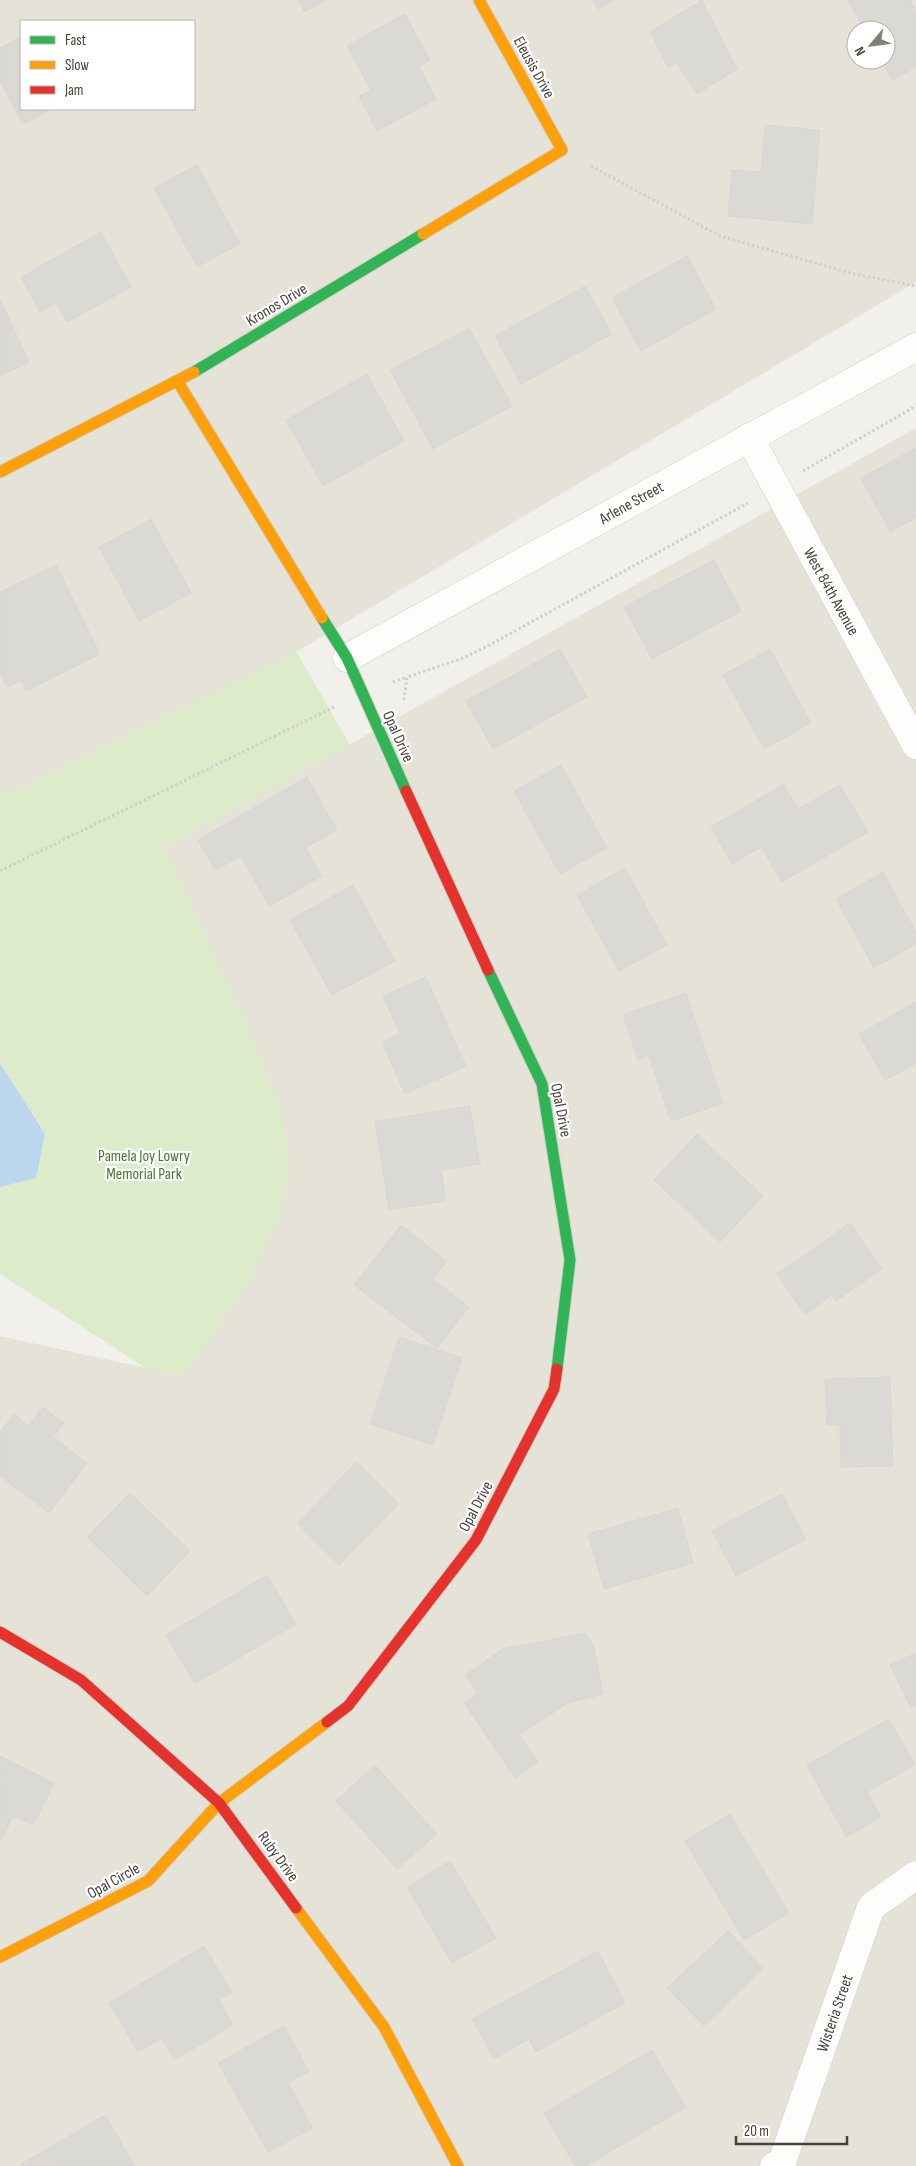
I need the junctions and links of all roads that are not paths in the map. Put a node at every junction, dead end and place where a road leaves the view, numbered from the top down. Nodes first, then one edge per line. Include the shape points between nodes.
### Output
1 (479, 0) edge
2 (562, 150) joint
3 (916, 347) edge
4 (178, 382) junction
5 (749, 437) junction
6 (0, 472) edge
7 (347, 658) junction
8 (916, 745) edge
9 (0, 1632) edge
10 (219, 1803) junction
11 (916, 1875) edge
12 (0, 1958) edge
13 (780, 2165) edge
14 (458, 2166) edge

1 - 2 street, Eleusis Drive
2 - 4 street, Kronos Drive
3 - 5 street, Arlene Street
4 - 6 street, Kronos Drive
4 - 7 street, Opal Drive
5 - 7 street, Arlene Street
5 - 8 street, West 84th Avenue
7 - 10 street, Opal Drive via 449,888 542,1084 570,1260 554,1388 476,1540 348,1706
9 - 10 street, Ruby Drive via 81,1680
10 - 12 street, Opal Circle via 148,1881
10 - 14 street, Ruby Drive via 384,2027
11 - 13 street, Wisteria Street via 871,1907

